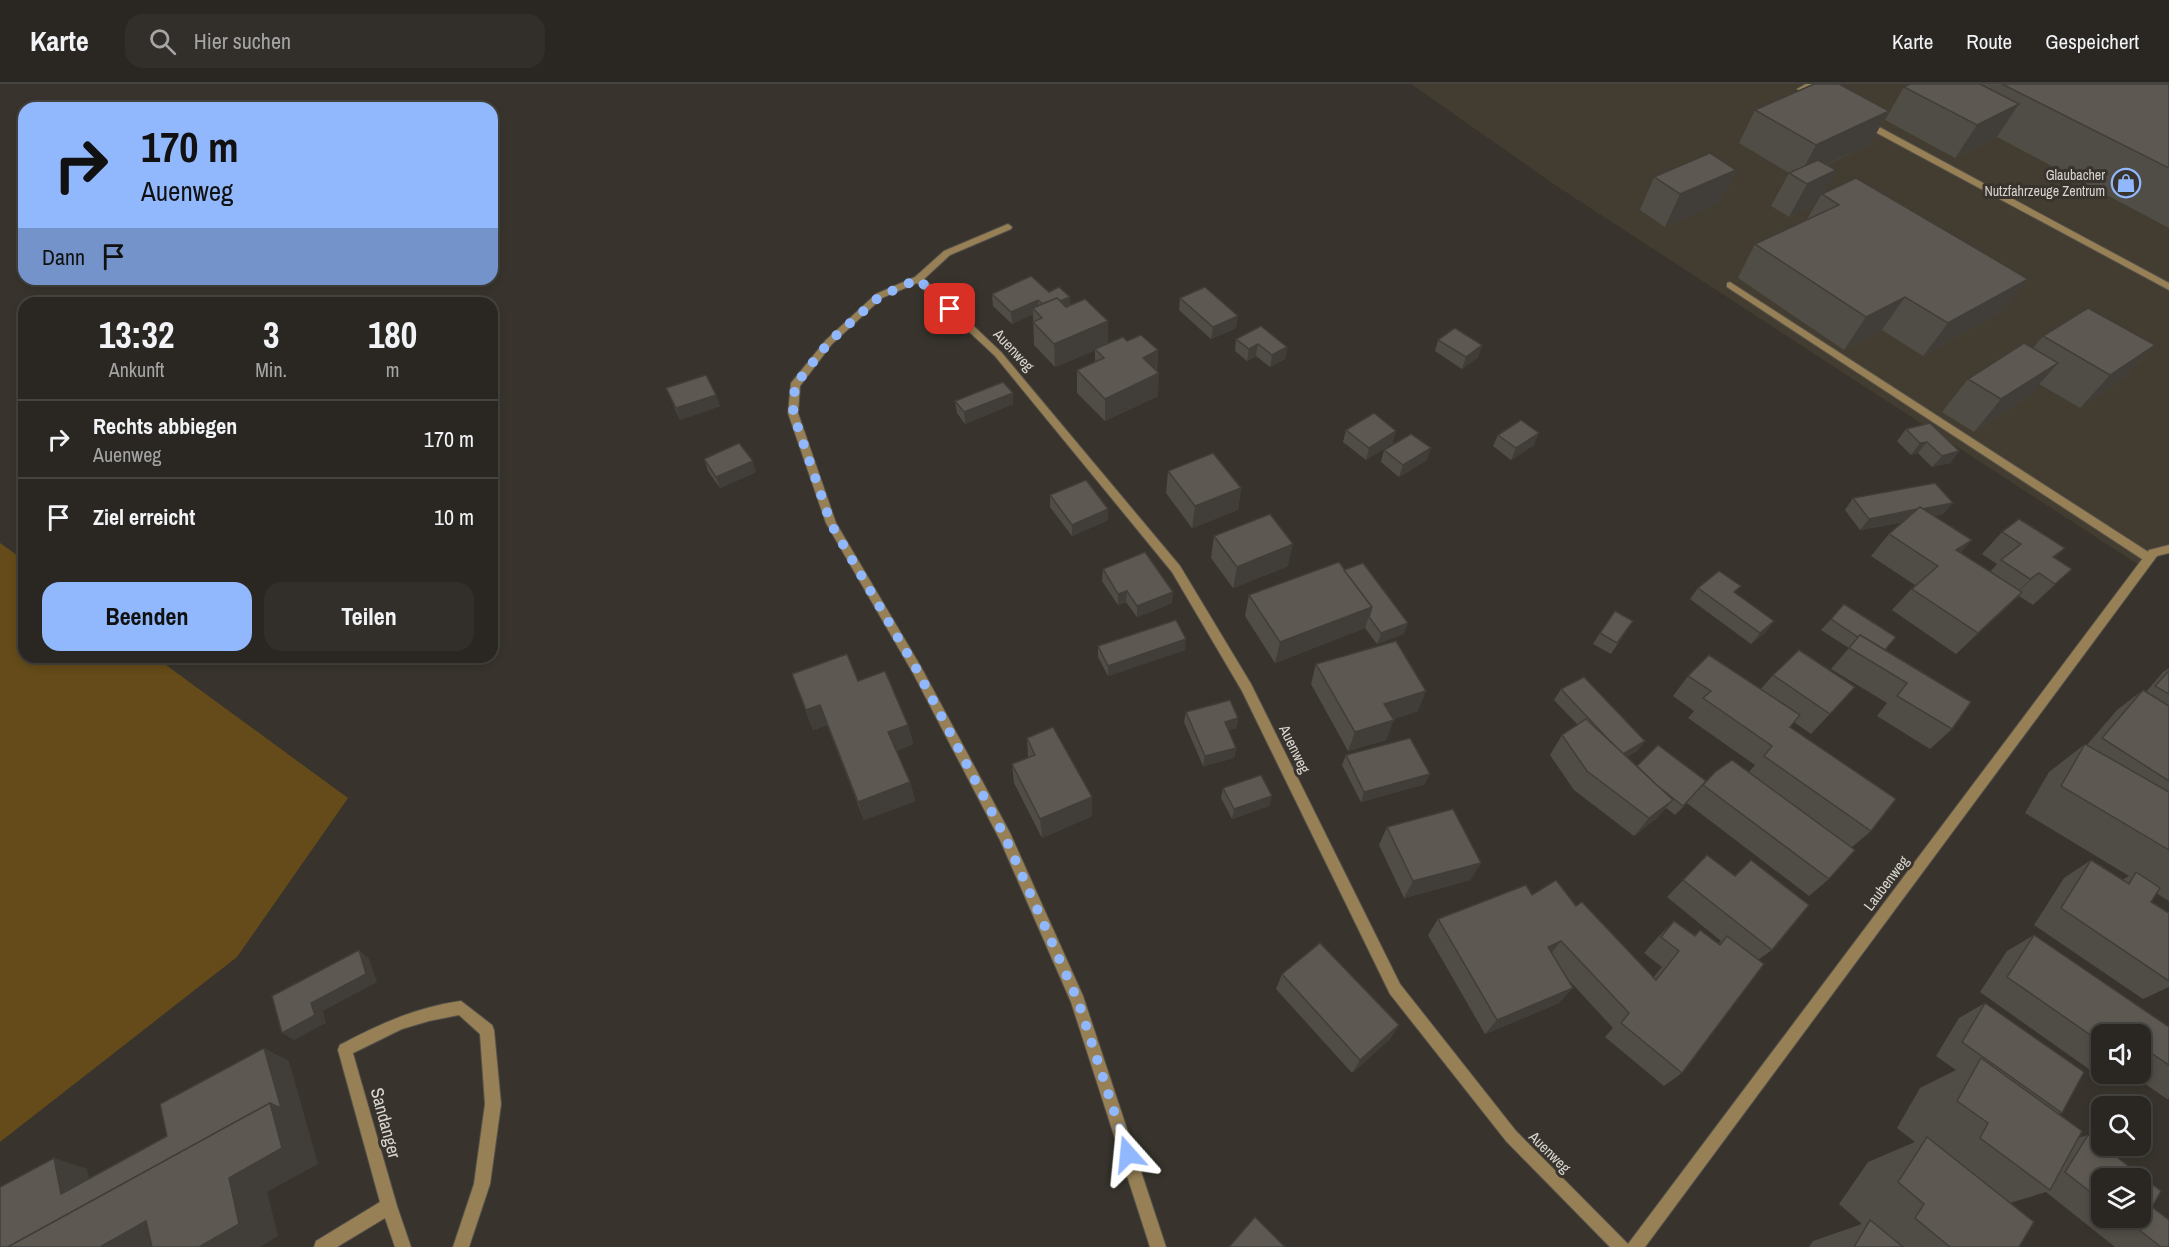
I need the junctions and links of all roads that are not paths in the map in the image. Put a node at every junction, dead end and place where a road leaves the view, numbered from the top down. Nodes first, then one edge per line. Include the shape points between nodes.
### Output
1 (1792, 84) edge
2 (1813, 84) edge
3 (1801, 89) junction
4 (1822, 100) edge
5 (1854, 117) edge
6 (1008, 227) dead end
7 (918, 279) junction
8 (1730, 285) dead end
9 (2169, 287) edge
10 (2169, 549) edge
11 (2149, 558) junction
12 (389, 1206) junction
13 (322, 1247) edge
14 (403, 1247) edge
15 (461, 1247) edge
16 (1158, 1247) edge
17 (1621, 1247) edge
18 (1635, 1247) edge

1 - 3 street
2 - 3 street
3 - 4 street
5 - 9 street
6 - 7 street via 947,253
7 - 16 street via 879,297 829,342 795,385 793,413 831,524 917,670 1005,837 1078,1001
7 - 17 street, Auenweg via 998,354 1176,568 1247,688 1395,988 1511,1136
8 - 11 street
10 - 11 street, Laubenweg
11 - 18 street, Laubenweg
12 - 13 street
12 - 14 street, Sandanger
12 - 15 street, Sandanger via 345,1050 394,1024 431,1011 461,1008 487,1030 493,1104 482,1184

